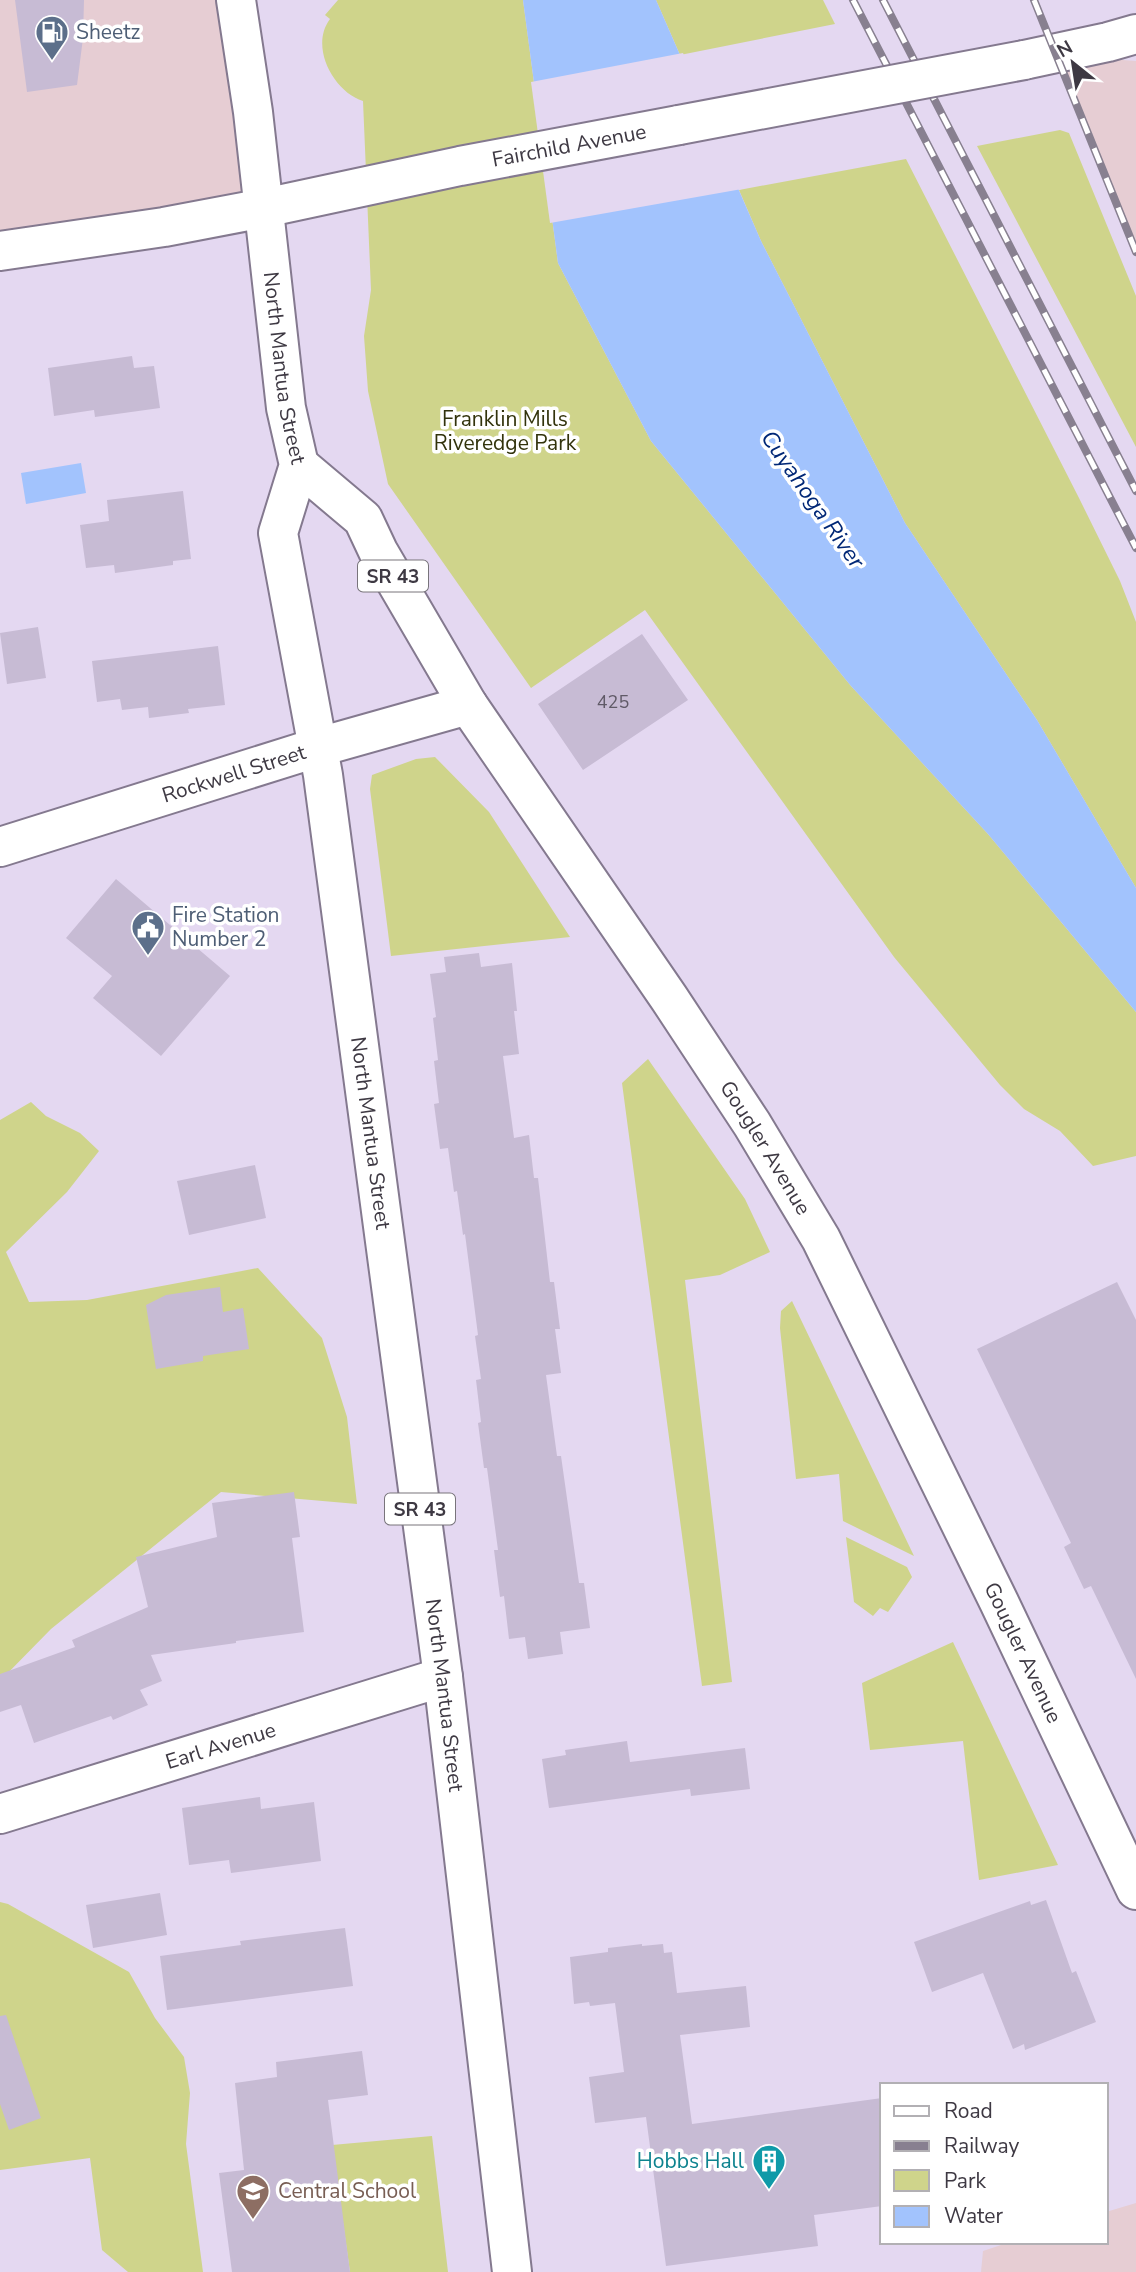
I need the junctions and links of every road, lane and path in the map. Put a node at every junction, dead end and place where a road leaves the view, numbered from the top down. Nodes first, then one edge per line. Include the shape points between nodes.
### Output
1 (236, 0) edge
2 (1136, 34) edge
3 (1039, 58) junction
4 (1136, 61) edge
5 (264, 208) junction
6 (0, 251) edge
7 (299, 465) junction
8 (468, 705) junction
9 (319, 747) junction
10 (0, 848) edge
11 (443, 1677) junction
12 (0, 1814) edge
13 (1136, 1891) edge
14 (512, 2272) edge

1 - 5 main road, North Mantua Street
2 - 3 main road, Fairchild Avenue
3 - 4 main road
3 - 5 main road, Fairchild Avenue, bridge via 460,166
5 - 6 main road, Fairchild Avenue
5 - 7 main road, North Mantua Street via 286,408
7 - 8 main road, Gougler Avenue / SR 43 via 363,519
7 - 9 main road, North Mantua Street / SR 43 via 278,533
8 - 9 main road, Rockwell Street
8 - 13 main road, Gougler Avenue / SR 43 via 684,1021 821,1239
9 - 10 main road, Rockwell Street
9 - 11 main road, North Mantua Street / SR 43
11 - 12 main road, Earl Avenue
11 - 14 main road, North Mantua Street / SR 43

